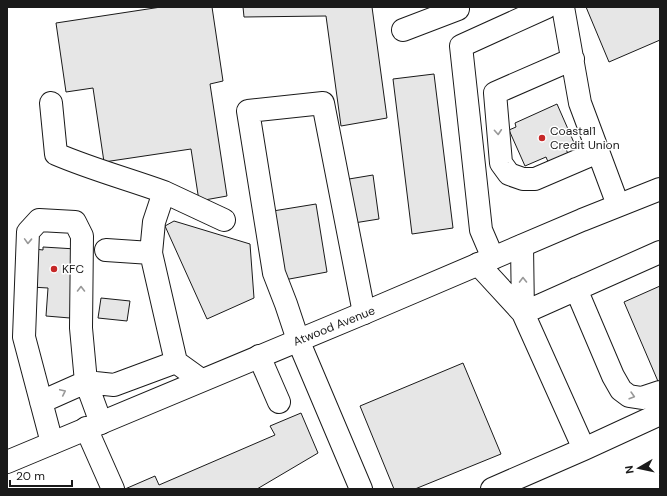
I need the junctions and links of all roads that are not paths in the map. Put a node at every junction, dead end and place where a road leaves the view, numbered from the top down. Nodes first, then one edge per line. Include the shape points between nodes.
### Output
1 (547, 7) edge
2 (563, 7) edge
3 (460, 8) edge
4 (403, 30) dead end
5 (461, 46) junction
6 (572, 59) junction
7 (51, 103) dead end
8 (598, 152) junction
9 (660, 189) edge
10 (164, 192) junction
11 (618, 205) junction
12 (224, 220) dead end
13 (522, 246) junction
14 (106, 250) dead end
15 (660, 252) edge
16 (151, 253) junction
17 (485, 261) junction
18 (576, 289) junction
19 (364, 313) junction
20 (523, 313) junction
21 (298, 340) junction
22 (259, 356) junction
23 (176, 362) junction
24 (201, 380) junction
25 (86, 382) junction
26 (660, 392) edge
27 (41, 402) junction
28 (279, 402) dead end
29 (660, 414) edge
30 (93, 425) junction
31 (52, 443) junction
32 (584, 449) junction
33 (7, 462) edge
34 (111, 485) edge
35 (361, 489) edge
36 (492, 489) edge

1 - 5 main road
2 - 6 main road
3 - 4 main road
3 - 5 main road
5 - 17 main road
6 - 8 main road via 580,103
6 -> 8 main road via 495,93 501,163 509,174 523,179 535,179
7 - 10 main road via 56,154 81,165
8 - 11 main road
9 - 11 main road, Atwood Avenue
10 - 12 main road
10 - 16 main road via 154,222
11 - 13 main road, Atwood Avenue
13 - 17 main road, Atwood Avenue
20 -> 13 main road
14 - 16 main road
15 - 18 main road
16 - 23 main road
17 - 19 main road, Atwood Avenue
17 - 20 main road
18 - 20 main road
18 -> 26 main road via 621,390 629,396 642,398
19 - 21 main road, Atwood Avenue
19 - 21 main road via 323,103 248,111 274,273
20 - 32 main road
21 - 22 main road, Atwood Avenue
21 - 35 main road
22 - 24 main road, Atwood Avenue
22 - 28 main road
23 - 24 main road
23 - 25 main road via 114,385
24 - 30 main road, Atwood Avenue
27 -> 25 main road
25 -> 27 main road via 81,328 82,236 75,222 39,220 28,232 24,337
25 - 30 main road
27 - 31 main road
29 - 32 main road
30 - 31 main road, Atwood Avenue
30 - 34 main road
31 - 33 main road, Atwood Avenue
32 - 36 main road

